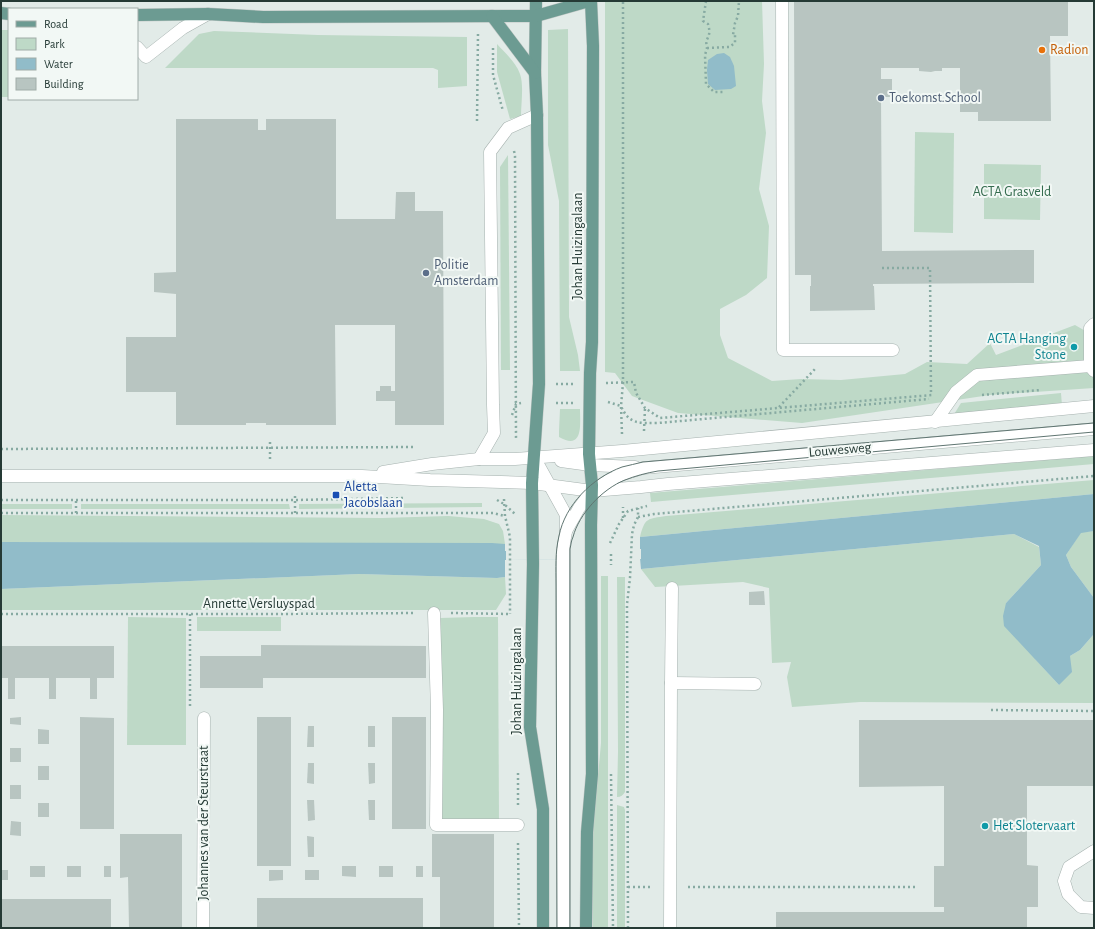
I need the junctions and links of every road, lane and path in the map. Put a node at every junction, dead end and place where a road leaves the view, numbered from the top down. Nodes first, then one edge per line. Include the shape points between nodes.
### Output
1 (536, 1) edge
2 (590, 1) edge
3 (623, 1) edge
4 (706, 1) edge
5 (739, 1) edge
6 (782, 1) edge
7 (208, 14) junction
8 (138, 15) edge
9 (478, 16) junction
10 (492, 16) junction
11 (536, 16) junction
12 (493, 46) dead end
13 (707, 48) junction
14 (138, 49) edge
15 (535, 73) junction
16 (724, 92) dead end
17 (537, 114) junction
18 (477, 121) dead end
19 (508, 128) junction
20 (882, 268) dead end
21 (1094, 324) edge
22 (832, 350) junction
23 (893, 350) dead end
24 (1092, 368) edge
25 (516, 385) dead end
26 (623, 385) dead end
27 (1046, 389) dead end
28 (931, 395) junction
29 (954, 395) junction
30 (537, 403) junction
31 (590, 403) junction
32 (1094, 406) edge
33 (645, 408) dead end
34 (778, 408) junction
35 (935, 422) junction
36 (1094, 429) edge
37 (494, 433) junction
38 (270, 439) dead end
39 (421, 447) dead end
40 (270, 448) junction
41 (1, 449) edge
42 (1094, 450) edge
43 (534, 457) junction
44 (479, 459) junction
45 (589, 459) junction
46 (270, 463) dead end
47 (642, 468) junction
48 (1, 476) edge
49 (362, 476) junction
50 (1094, 476) edge
51 (532, 484) junction
52 (549, 485) junction
53 (641, 487) junction
54 (296, 489) dead end
55 (592, 491) junction
56 (406, 498) dead end
57 (494, 499) dead end
58 (1, 500) edge
59 (76, 500) junction
60 (295, 500) junction
61 (1, 513) edge
62 (76, 513) junction
63 (295, 513) junction
64 (516, 515) dead end
65 (505, 516) dead end
66 (638, 517) junction
67 (623, 518) dead end
68 (566, 531) junction
69 (610, 542) dead end
70 (510, 550) dead end
71 (672, 588) dead end
72 (434, 613) junction
73 (1, 614) edge
74 (190, 614) junction
75 (510, 614) junction
76 (517, 614) dead end
77 (671, 683) junction
78 (756, 684) dead end
79 (991, 710) dead end
80 (1094, 711) edge
81 (204, 718) joint
82 (518, 825) dead end
83 (1094, 851) edge
84 (918, 886) dead end
85 (628, 887) junction
86 (670, 887) junction
87 (1094, 908) edge
88 (203, 928) edge
89 (543, 928) edge
90 (563, 928) edge
91 (586, 928) edge
92 (628, 928) edge
93 (670, 928) edge

1 - 11 main road, Johan Huizingalaan
2 - 11 main road
2 - 31 main road, Johan Huizingalaan via 593,46
3 - 26 path
4 - 13 path via 703,21 708,24 710,32 706,41
5 - 13 path via 733,35 736,35 735,43 729,47
6 - 22 street via 783,350
7 - 8 main road
7 - 9 main road via 263,17
7 - 14 street via 183,28 146,57
9 - 10 main road
9 - 18 path
10 - 11 main road
10 - 15 main road
11 - 15 main road, Johan Huizingalaan
12 - 19 path via 493,76
13 - 16 path via 706,84 714,92
15 - 17 main road, Johan Huizingalaan
17 - 19 street
17 - 30 main road, Johan Huizingalaan
19 - 25 path via 515,155
19 - 37 street via 490,152
20 - 28 path via 930,268
21 - 24 street via 1090,328
22 - 23 street
22 - 34 path
24 - 29 street via 977,374
27 - 29 path
28 - 29 path
28 - 34 path
29 - 31 path via 658,423 638,423 627,417 621,406 612,403
29 - 35 street
30 - 31 path
30 - 37 path via 516,404 510,423
30 - 43 main road, Johan Huizingalaan
31 - 45 main road, Johan Huizingalaan
32 - 35 street, Louwesweg
33 - 34 path via 660,418
35 - 45 street, Louwesweg via 655,448
36 - 47 street, Louwesweg
37 - 44 street
38 - 40 path
39 - 40 path
40 - 41 path
40 - 46 path
42 - 53 street, Louwesweg
43 - 44 street
43 - 45 street
43 - 51 main road, Johan Huizingalaan
43 - 52 street
44 - 49 street
45 - 47 street
45 - 55 main road, Johan Huizingalaan
47 - 55 street, Louwesweg via 609,480
48 - 49 street
49 - 51 street
50 - 66 path
51 - 52 street, Louwesweg
51 - 89 main road, Johan Huizingalaan via 530,727 544,809
52 - 55 street, Louwesweg
52 - 68 street via 566,515
53 - 55 street, Louwesweg
53 - 66 path
54 - 60 path
55 - 68 street
55 - 91 main road, Johan Huizingalaan via 592,774 587,832
56 - 60 path
57 - 64 path
58 - 59 path
59 - 60 path
59 - 62 path
60 - 63 path
61 - 62 path
62 - 63 path
63 - 65 path via 493,513
66 - 85 path via 632,534 627,604
67 - 69 path
68 - 90 street via 563,555
70 - 75 path
71 - 77 street
72 - 74 path, Annette Versluyspad
72 - 75 path, Annette Versluyspad
72 - 82 street via 437,710 436,825
73 - 74 path, Annette Versluyspad
74 - 81 path via 190,707 205,706
75 - 76 path, Annette Versluyspad
77 - 78 street
77 - 86 street
79 - 80 path
81 - 88 street, Johannes van der Steurstraat
83 - 87 street via 1069,867 1064,881 1068,894 1081,907
84 - 86 path
85 - 86 path
85 - 92 path
86 - 93 street

